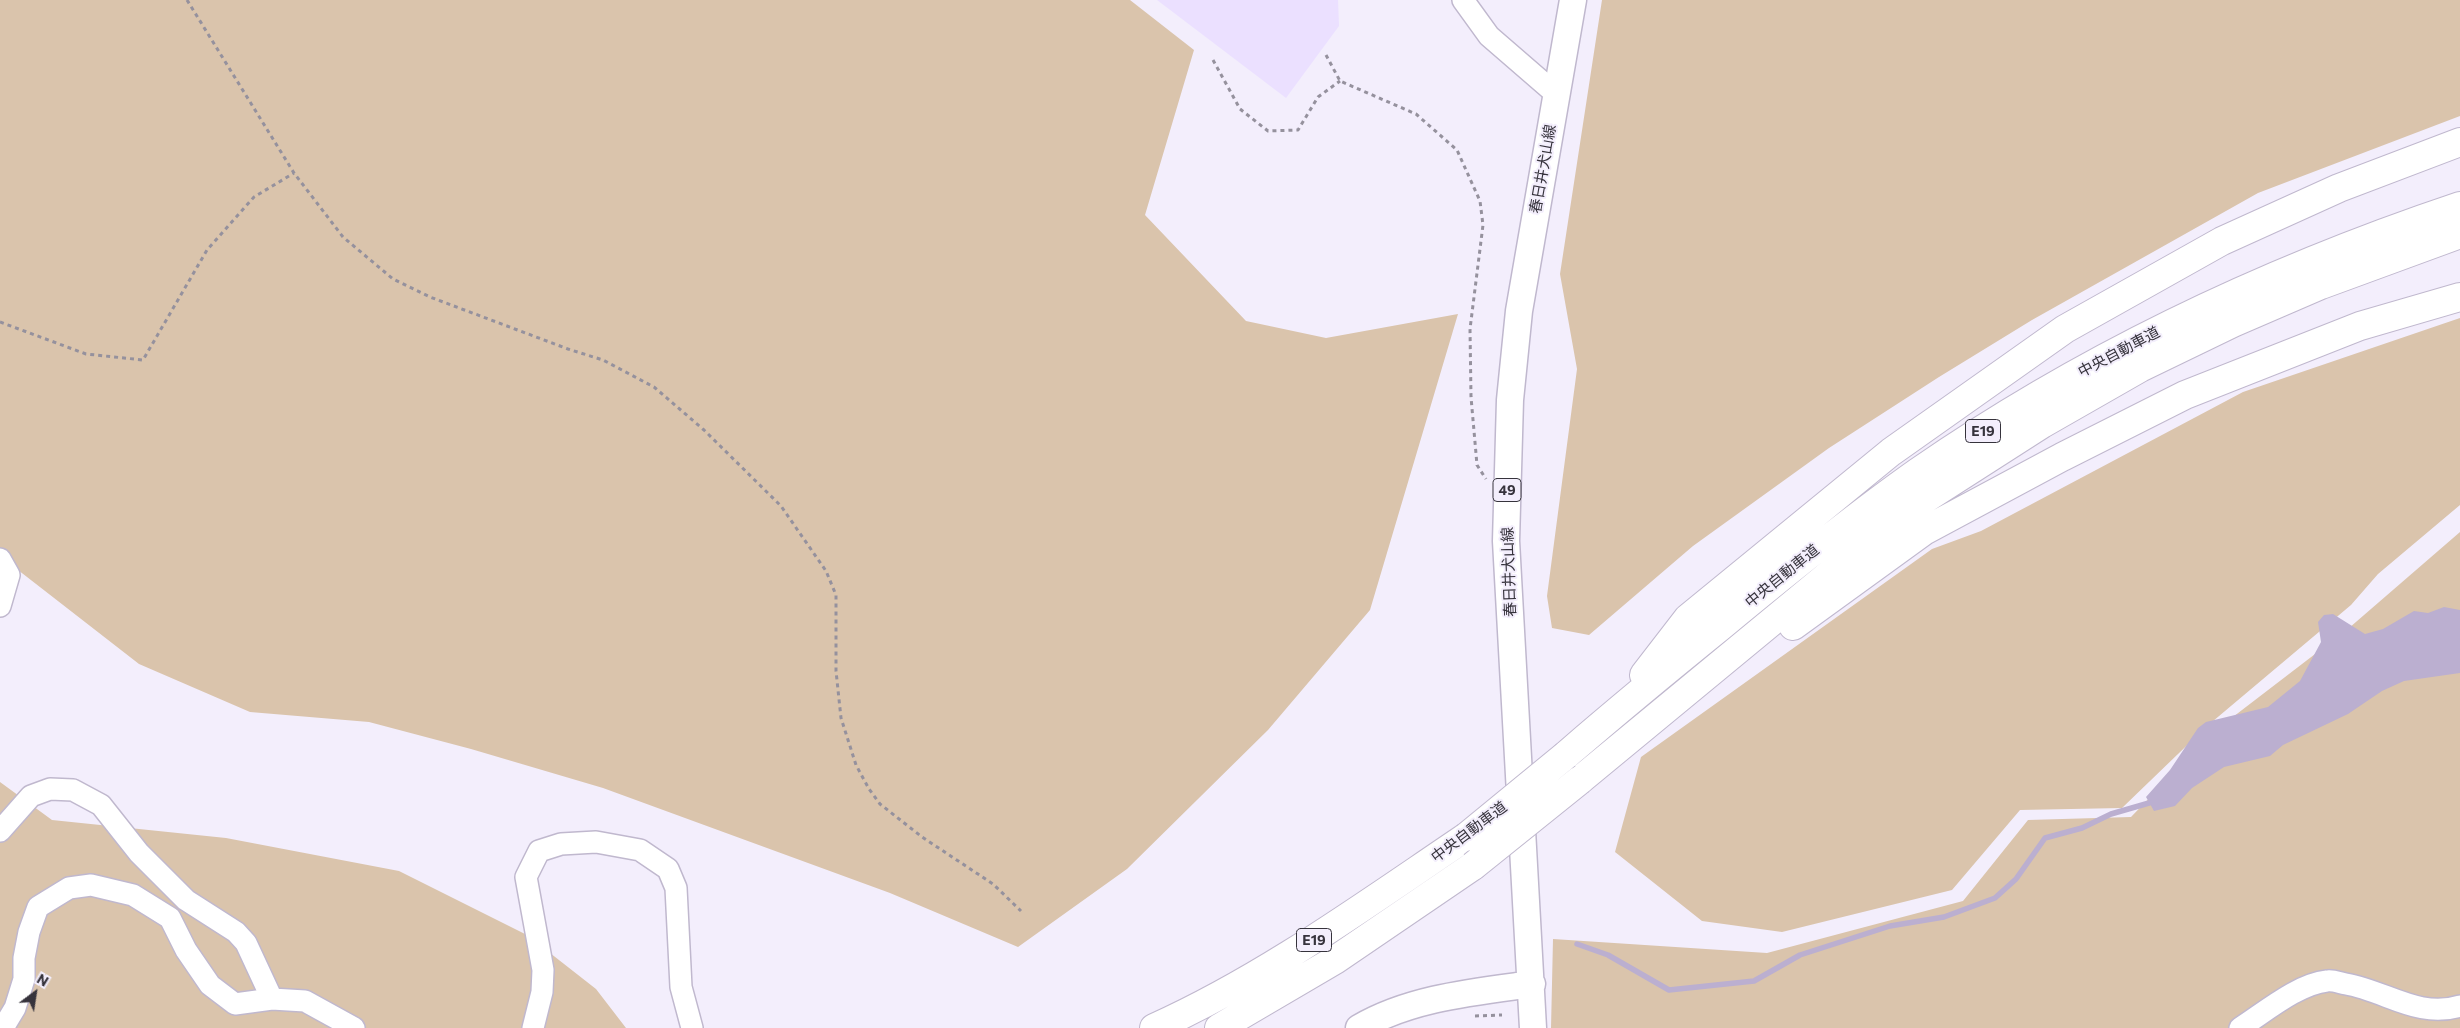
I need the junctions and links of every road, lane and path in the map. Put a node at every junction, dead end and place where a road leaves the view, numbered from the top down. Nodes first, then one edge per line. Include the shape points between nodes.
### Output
1 (186, 0) edge
2 (1463, 0) edge
3 (1574, 0) edge
4 (1326, 55) dead end
5 (1213, 60) dead end
6 (1340, 81) junction
7 (1556, 94) junction
8 (2460, 142) edge
9 (294, 173) junction
10 (2460, 206) edge
11 (2460, 234) edge
12 (2460, 297) edge
13 (0, 322) edge
14 (1507, 482) junction
15 (0, 559) edge
16 (0, 606) edge
17 (1612, 716) junction
18 (1585, 776) junction
19 (0, 831) edge
20 (1021, 911) dead end
21 (1532, 984) junction
22 (272, 1000) junction
23 (2460, 1006) edge
24 (3, 1028) edge
25 (354, 1028) edge
26 (533, 1028) edge
27 (692, 1028) edge
28 (1154, 1028) edge
29 (1219, 1028) edge
30 (1359, 1028) edge
31 (1534, 1028) edge
32 (2240, 1028) edge

1 - 9 path
2 - 7 street via 1489,36
3 - 7 main road, 春日井犬山線 / 49
4 - 6 path
5 - 6 path via 1240,109 1268,131 1298,130 1318,97
6 - 14 path via 1416,114 1457,150 1480,201 1483,225 1470,329 1477,466 1487,482
7 - 14 main road, 春日井犬山線 / 49 via 1519,311 1510,400
8 - 17 highway via 2338,188 2222,242 2065,329 1891,452 1688,618
9 - 13 path via 254,197 207,250 143,360 86,354
9 - 20 path via 344,237 393,279 430,297 603,360 654,387 704,430 781,506 826,570 836,595 836,672 841,718 856,765 869,789 880,804 922,837 994,884
10 - 17 highway, 中央自動車道 / E19 via 2366,238 2211,304 2111,355 2007,415 1918,472 1845,526
11 - 18 highway, 中央自動車道 / E19 via 2321,285 2233,323 2140,368 2042,424 1925,499
12 - 18 highway via 2360,326 2185,395 2062,456 1933,527 1790,628 1612,776
14 - 21 main road, 春日井犬山線 / 49 via 1506,541
15 - 16 street via 9,574
17 - 28 highway, 中央自動車道 / E19, bridge via 1466,837 1310,942 1187,1013
18 - 29 highway, 中央自動車道 / E19, bridge via 1473,866 1335,960
19 - 22 street via 31,796 50,789 73,790 101,805 139,853 186,900 236,932 246,943
21 - 30 main road via 1449,996 1377,1018
21 - 31 main road, 春日井犬山線 / 49
22 - 24 street via 235,1004 210,986 170,918 133,895 91,885 68,888 38,907 29,932 24,979 15,1008
22 - 25 street via 305,1001
23 - 32 street via 2419,1009 2366,987 2328,980 2307,986
26 - 27 street via 542,992 543,970 526,877 539,851 560,844 596,842 640,850 668,869 676,888 682,987

